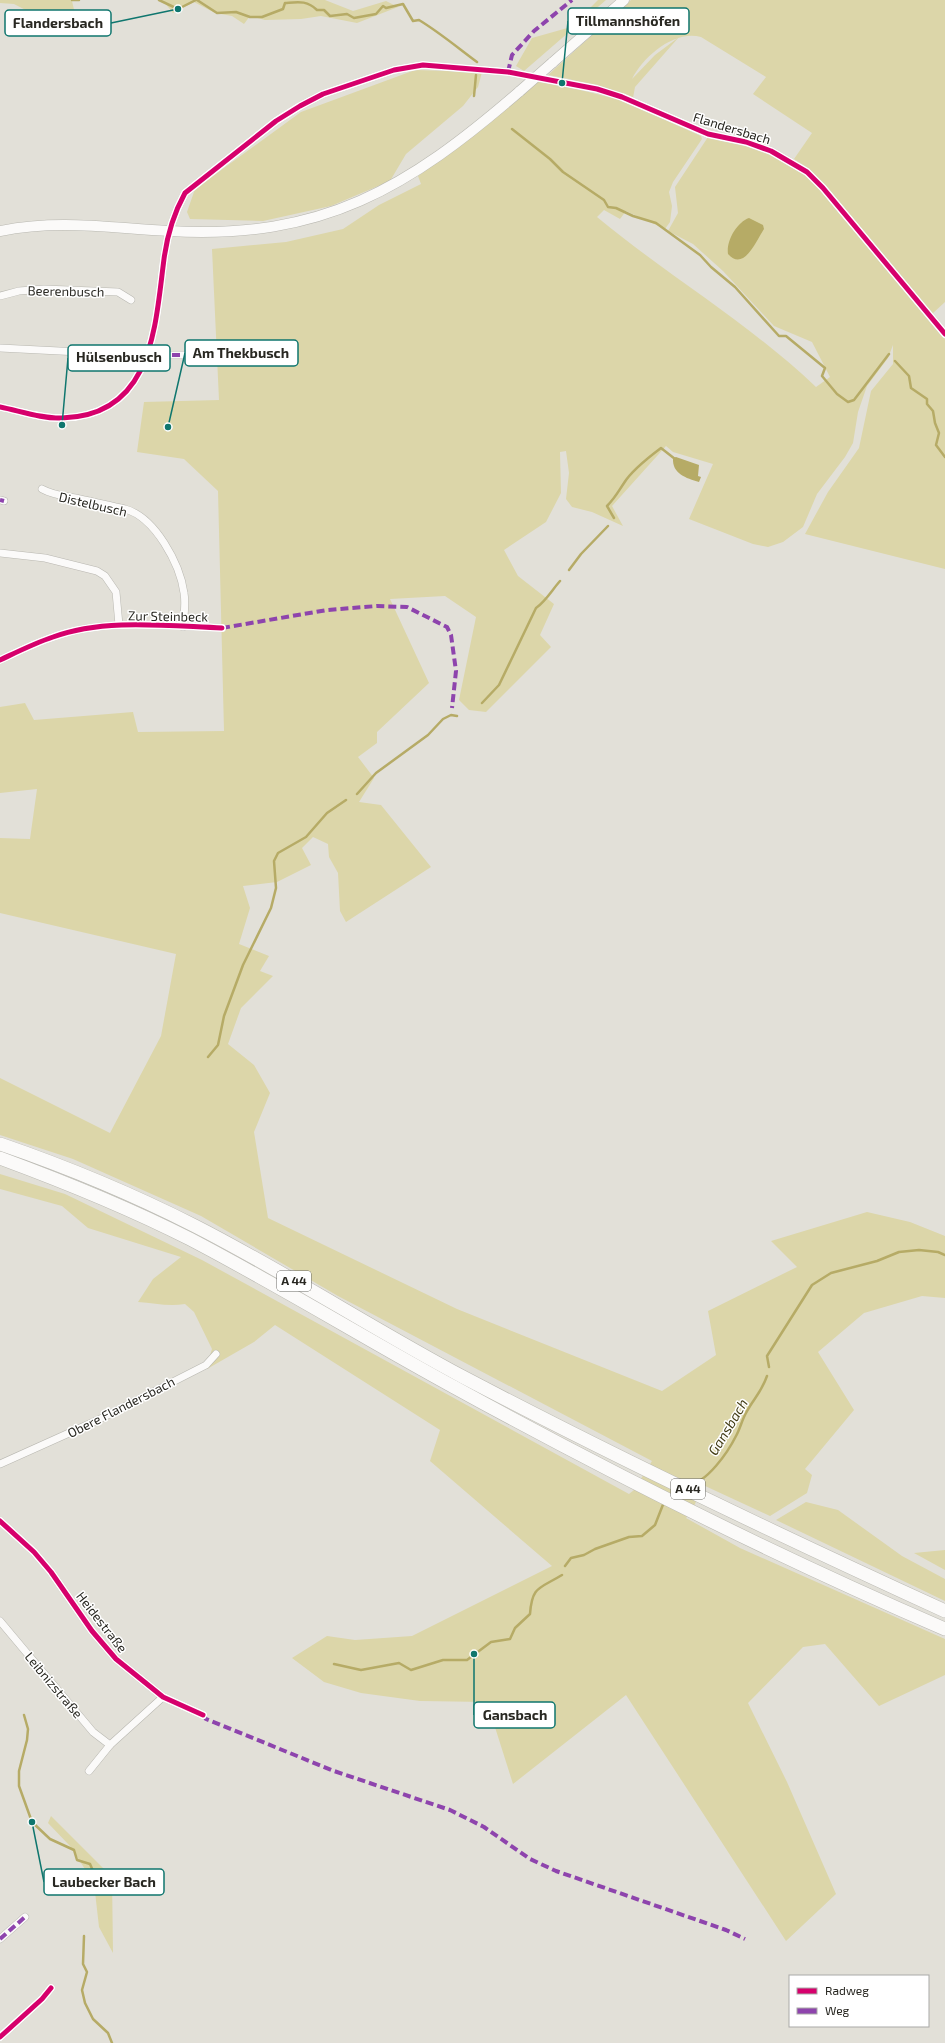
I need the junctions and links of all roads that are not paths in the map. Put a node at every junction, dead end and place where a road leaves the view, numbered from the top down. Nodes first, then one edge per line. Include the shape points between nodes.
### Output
1 (624, 0) edge
2 (0, 231) edge
3 (169, 231) junction
4 (0, 296) edge
5 (131, 300) dead end
6 (945, 334) edge
7 (0, 348) edge
8 (148, 355) junction
9 (208, 355) dead end
10 (0, 407) edge
11 (42, 488) dead end
12 (0, 553) edge
13 (119, 625) junction
14 (183, 627) junction
15 (222, 628) dead end
16 (0, 660) edge
17 (0, 1144) edge
18 (0, 1158) edge
19 (216, 1354) dead end
20 (0, 1464) edge
21 (0, 1521) edge
22 (945, 1611) edge
23 (0, 1621) edge
24 (945, 1628) edge
25 (164, 1697) junction
26 (203, 1715) dead end
27 (110, 1745) junction
28 (89, 1771) dead end
29 (26, 1917) dead end
30 (0, 1939) edge
31 (51, 1988) dead end
32 (0, 2037) edge

1 - 3 main road, bridge via 454,146 380,193 331,213 300,221 248,230
2 - 3 main road via 57,224
3 - 6 street, Flandersbach via 185,193 276,121 323,94 416,65 508,72 597,89 622,97 708,134 746,142 771,151 807,172
3 - 8 street, Flandersbach via 157,319
4 - 5 street, Beerenbusch via 44,289 118,292
7 - 8 street
8 - 9 street
8 - 10 street, Flandersbach via 126,393 116,402 93,414 52,418
11 - 14 street, Distelbusch via 53,495 128,511 148,524 167,548 179,572 185,595
12 - 13 street via 45,558 97,571 105,576 116,592
13 - 14 street, Zur Steinbeck
13 - 16 street, Zur Steinbeck via 73,631
14 - 15 street, Zur Steinbeck
17 - 22 highway, A 44 via 74,1170 197,1227 419,1353 579,1436 796,1543
18 - 24 highway, A 44 via 66,1182 191,1240 571,1450 788,1558
19 - 20 street, Obere Flandersbach via 206,1365 98,1420
21 - 25 street, Heidestraße via 34,1552 51,1572 92,1631 116,1659
23 - 27 street, Leibnizstraße via 93,1732
25 - 26 street, Heidestraße
25 - 27 street
27 - 28 street
29 - 30 street
31 - 32 street

